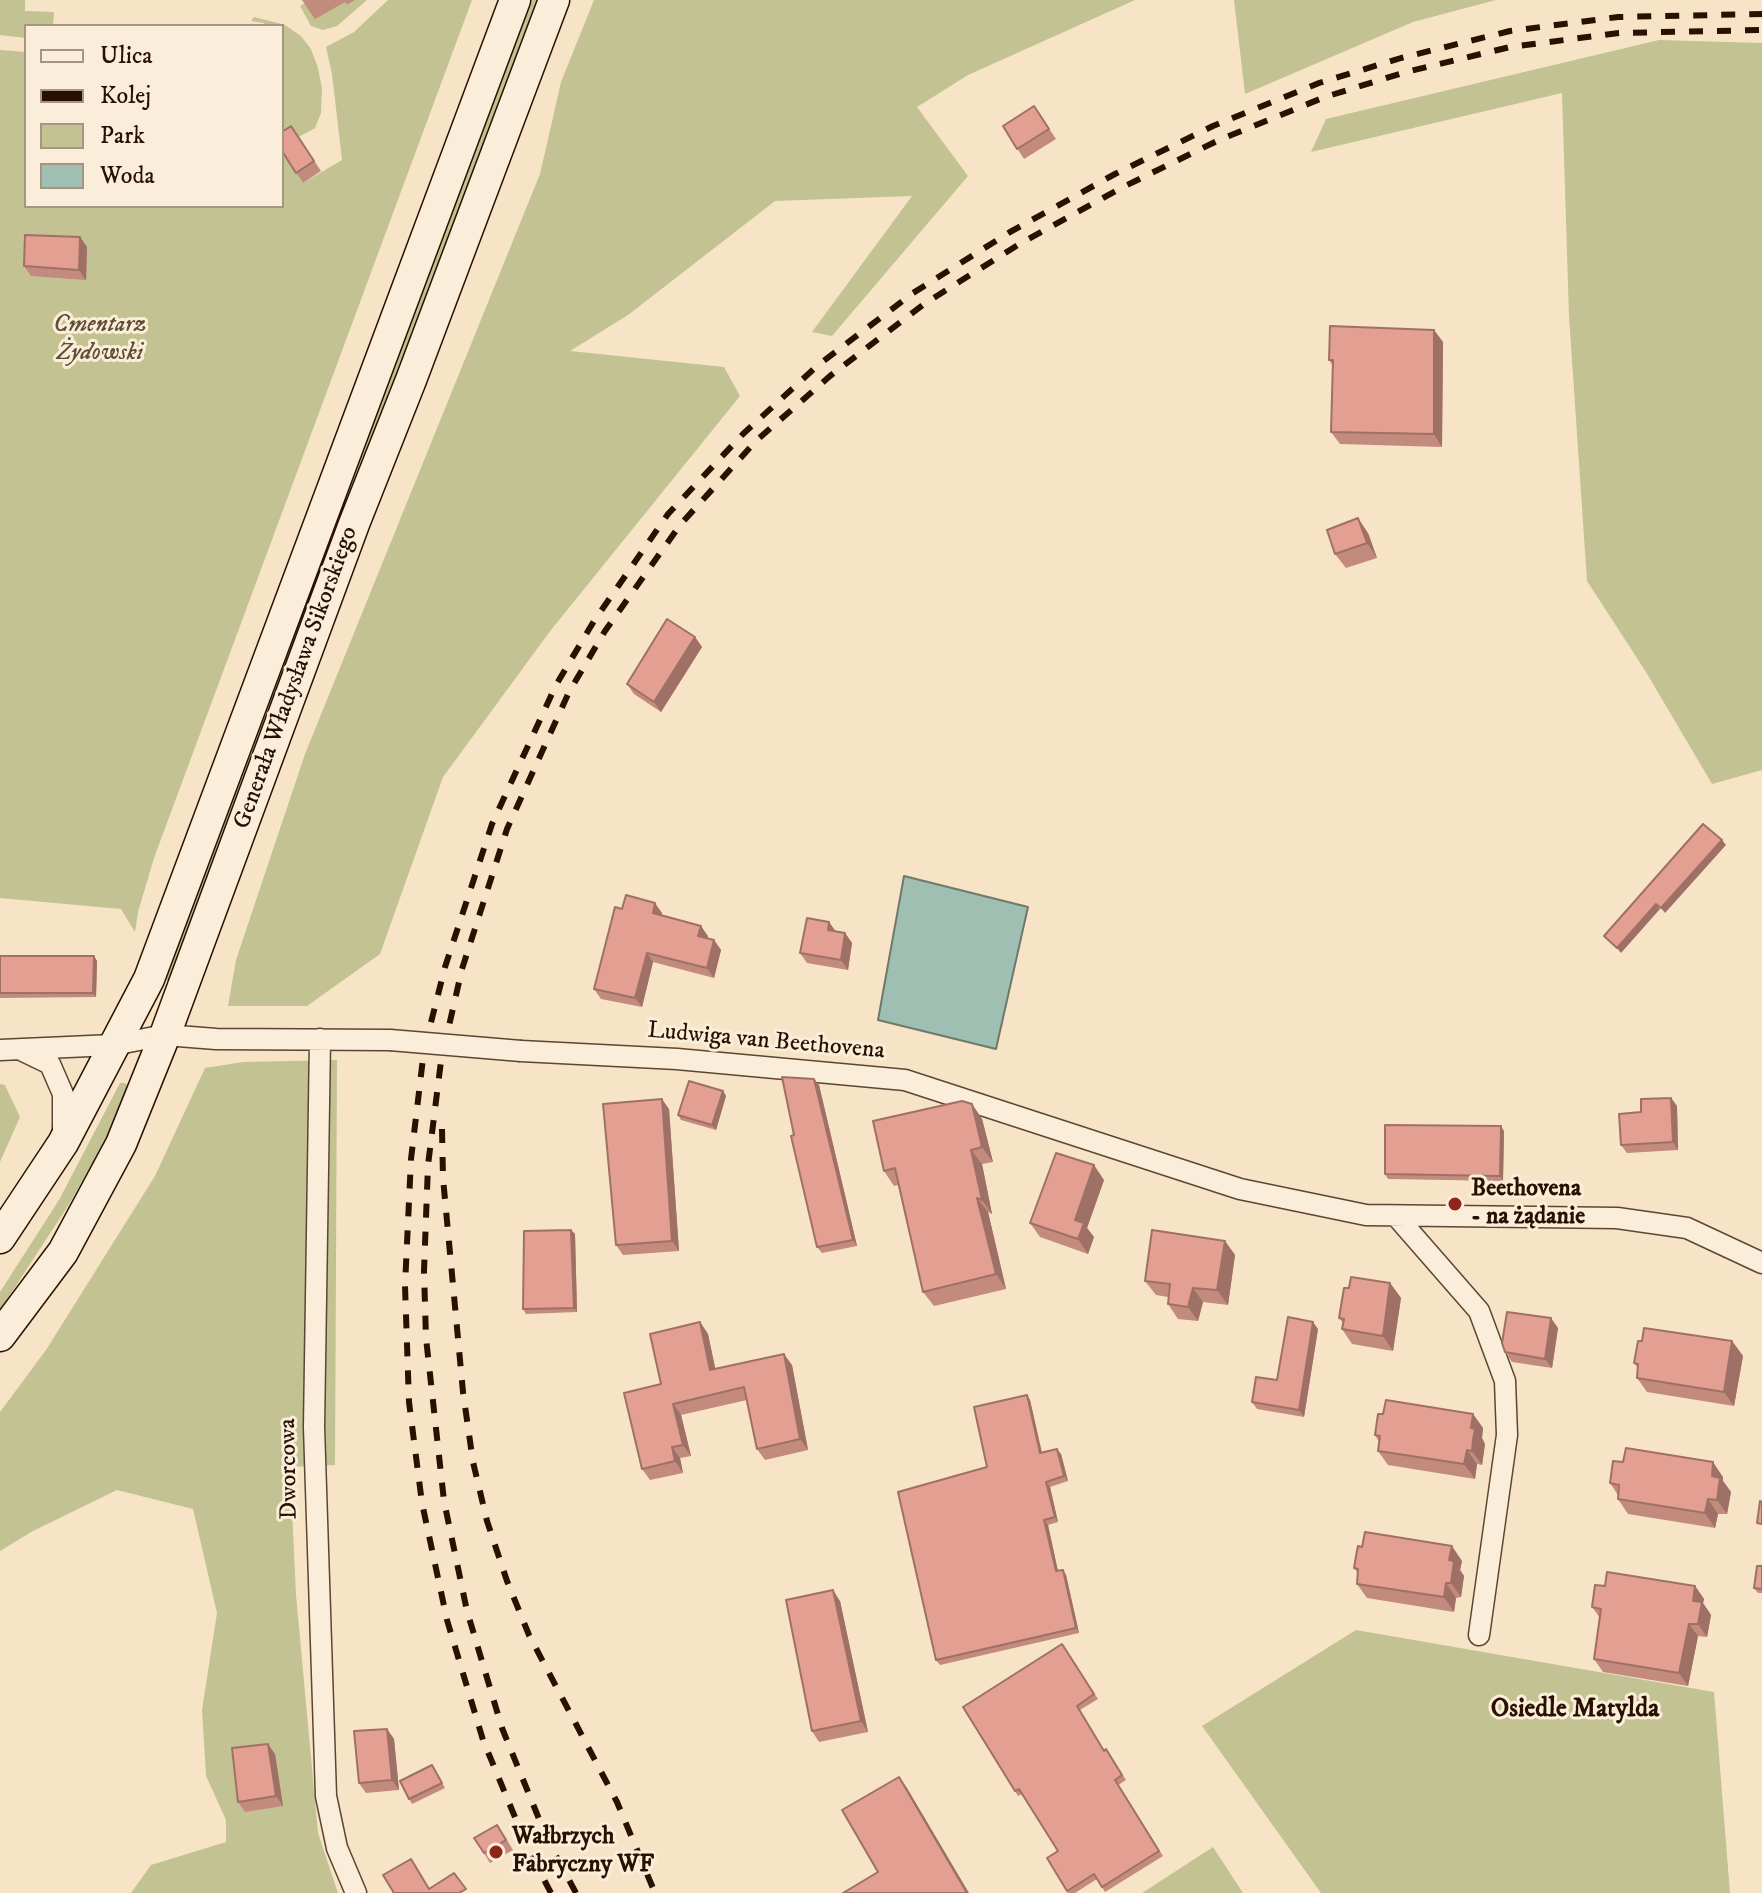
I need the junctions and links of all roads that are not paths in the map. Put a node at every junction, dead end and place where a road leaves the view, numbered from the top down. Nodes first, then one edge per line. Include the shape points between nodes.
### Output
1 (515, 0) edge
2 (554, 0) edge
3 (165, 1035) junction
4 (320, 1039) junction
5 (113, 1045) junction
6 (9, 1050) edge
7 (63, 1143) junction
8 (1397, 1217) junction
9 (0, 1238) edge
10 (1762, 1263) edge
11 (0, 1336) edge
12 (1479, 1635) dead end
13 (356, 1893) edge

1 - 5 main road, Generała Władysława Sikorskiego via 153,967
2 - 3 main road, Generała Władysława Sikorskiego
3 - 4 street, Ludwiga van Beethovena
3 - 5 street, Ludwiga van Beethovena
3 - 11 main road, Generała Władysława Sikorskiego via 121,1144 63,1252
4 - 8 street, Ludwiga van Beethovena, bridge via 677,1059 905,1080 1240,1189
4 - 13 street, Dworcowa via 314,1427 326,1796 337,1848
5 - 6 street, Ludwiga van Beethovena
5 - 7 main road, Generała Władysława Sikorskiego
6 - 7 street via 50,1064 63,1094
7 - 9 main road, Generała Władysława Sikorskiego
8 - 10 street, Ludwiga van Beethovena via 1617,1218 1687,1228
8 - 12 street via 1479,1311 1505,1381 1507,1435

